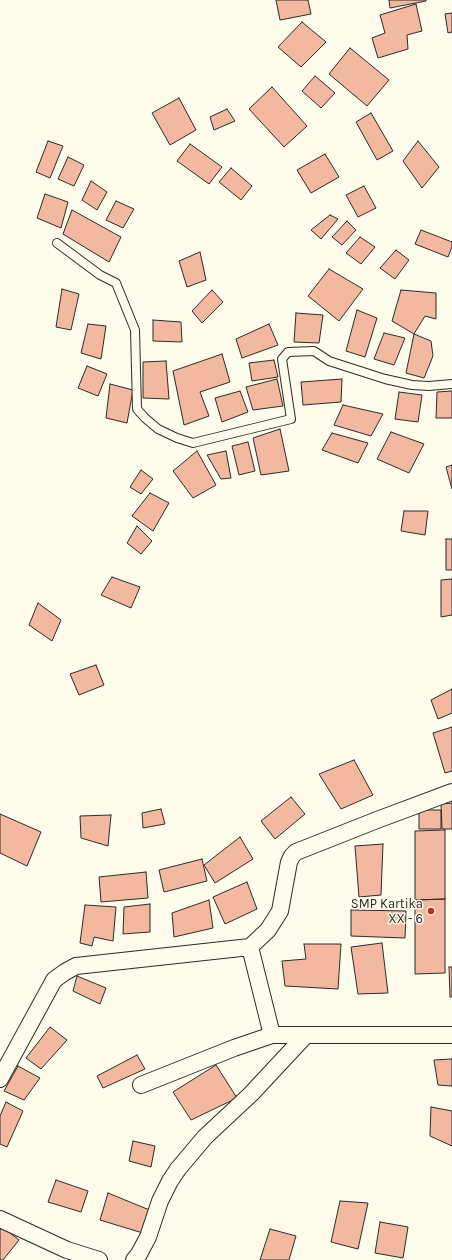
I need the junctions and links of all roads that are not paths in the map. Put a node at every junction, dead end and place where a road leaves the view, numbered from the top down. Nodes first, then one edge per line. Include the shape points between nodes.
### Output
1 (57, 243) dead end
2 (452, 384) edge
3 (452, 792) edge
4 (250, 947) junction
5 (272, 1035) junction
6 (306, 1035) junction
7 (452, 1035) edge
8 (0, 1079) edge
9 (141, 1085) dead end
10 (0, 1219) edge
11 (98, 1260) edge
12 (134, 1260) edge

1 - 2 lane via 116,284 135,330 138,409 158,429 177,438 193,443 291,419 282,359 288,352 314,351 329,362 412,385
3 - 4 street via 296,852 289,862 280,911 268,930
4 - 5 street
4 - 8 street via 76,966 54,980
5 - 6 street
5 - 9 street
6 - 7 street
6 - 12 street via 251,1094 205,1137 178,1169 160,1201 148,1237
10 - 11 street via 67,1250

